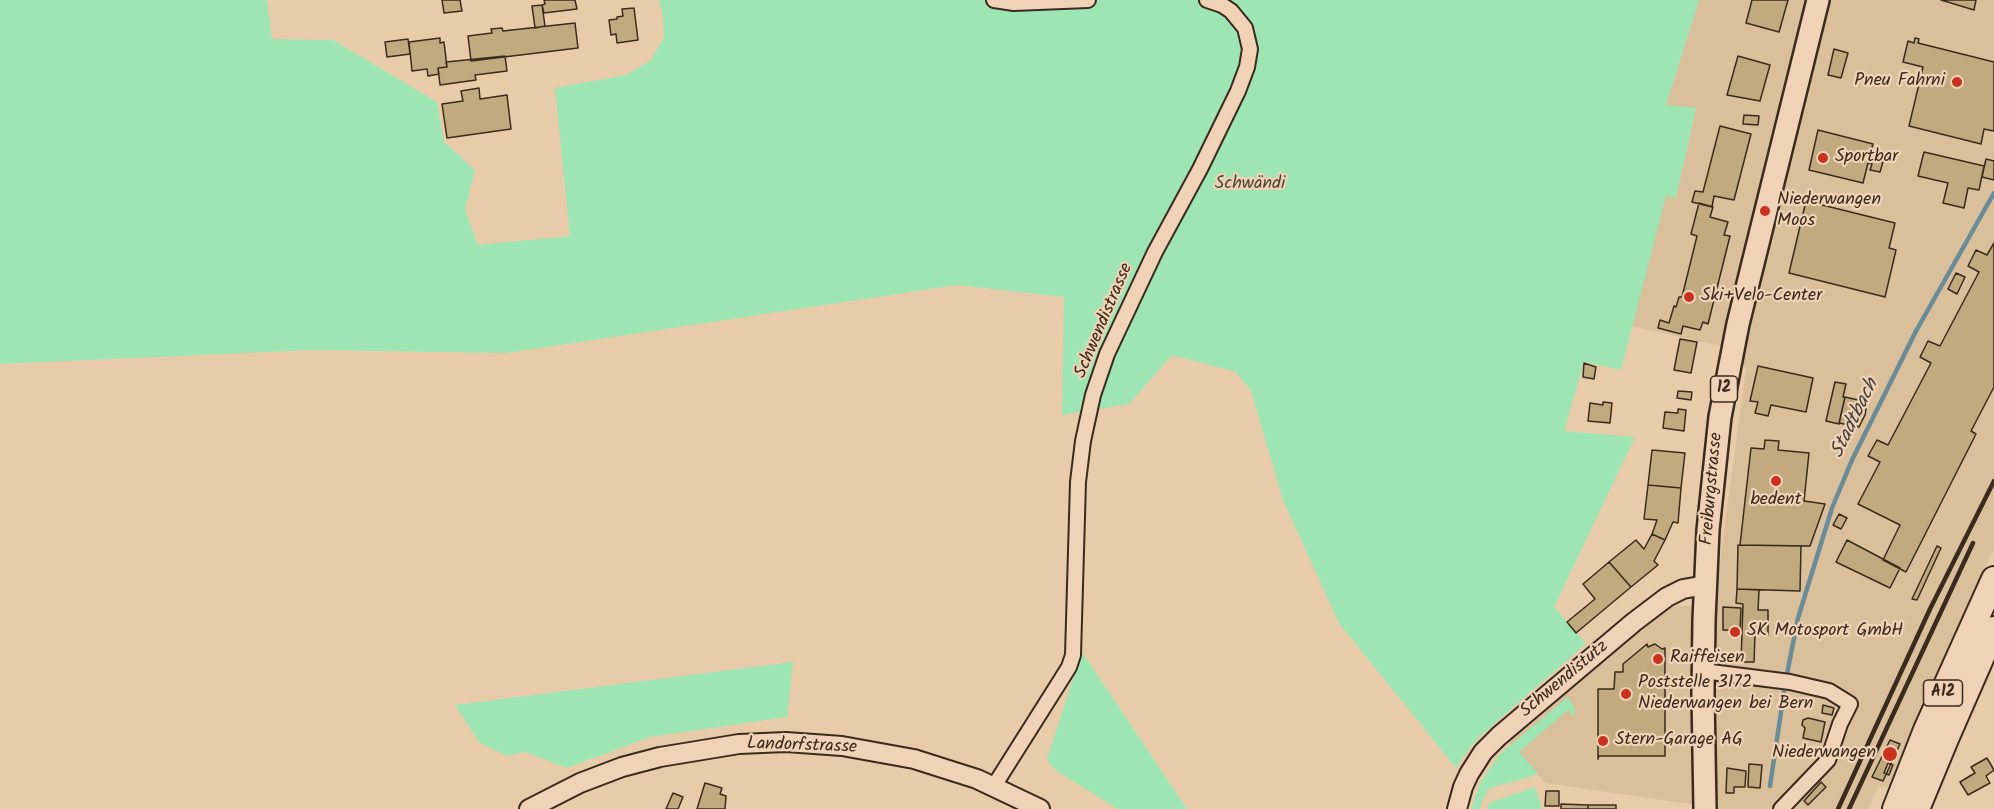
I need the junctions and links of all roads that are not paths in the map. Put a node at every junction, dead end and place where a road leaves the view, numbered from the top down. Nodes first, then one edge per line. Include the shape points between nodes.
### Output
1 (994, 0) edge
2 (1088, 0) edge
3 (1207, 0) edge
4 (1818, 0) edge
5 (1994, 579) edge
6 (1706, 585) junction
7 (1994, 630) edge
8 (1703, 671) junction
9 (994, 786) junction
10 (529, 809) edge
11 (1040, 809) edge
12 (1457, 809) edge
13 (1705, 809) edge
14 (1781, 809) edge
15 (1895, 809) edge
16 (1917, 809) edge

1 - 2 street
3 - 9 street, Schwendistrasse via 1231,11 1245,28 1250,49 1247,67 1107,354 1093,395 1078,482 1073,655
4 - 6 main road, Freiburgstrasse / 12 via 1726,381 1714,468
5 - 15 highway, A12
6 - 8 main road, Freiburgstrasse / 12
6 - 12 street, Schwendistutz via 1676,591 1658,603 1499,736 1469,774
7 - 16 highway, A12
8 - 13 main road, Freiburgstrasse / 12
8 - 14 street via 1807,686 1829,691 1850,704 1830,757
9 - 10 street, Landorfstrasse via 877,751 764,742 681,752 640,762 580,783
9 - 11 street, Landorfstrasse

